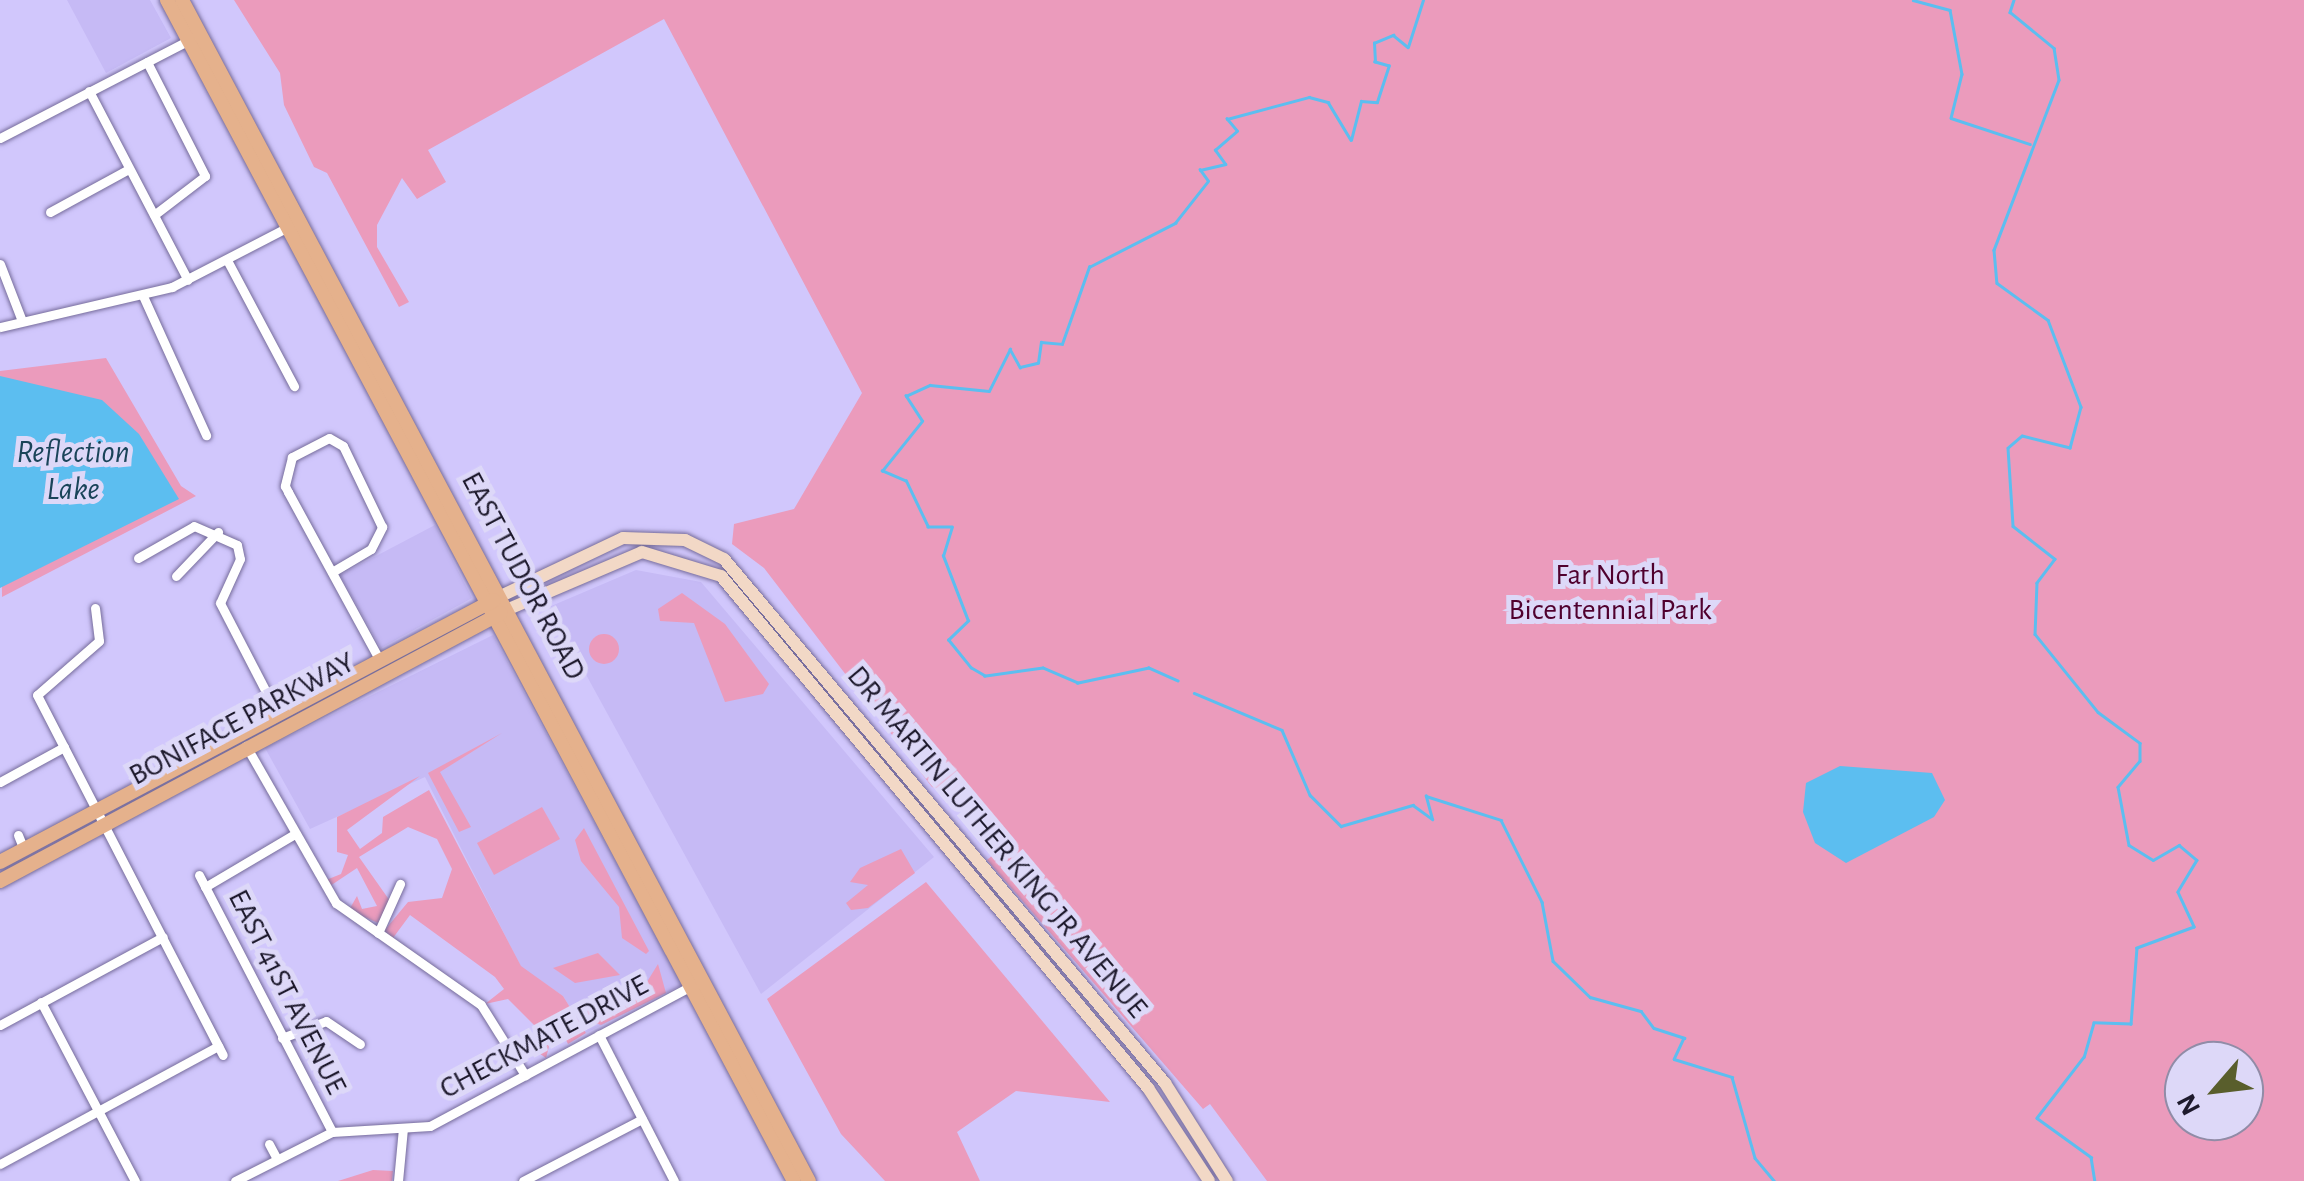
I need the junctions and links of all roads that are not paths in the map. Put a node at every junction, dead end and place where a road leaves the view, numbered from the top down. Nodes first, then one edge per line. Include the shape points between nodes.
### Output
1 (167, 0) edge
2 (182, 0) edge
3 (194, 37) junction
4 (147, 62) junction
5 (89, 91) junction
6 (0, 138) edge
7 (129, 169) junction
8 (50, 212) dead end
9 (154, 215) junction
10 (294, 224) junction
11 (227, 260) junction
12 (0, 264) edge
13 (188, 280) junction
14 (143, 296) junction
15 (22, 321) junction
16 (0, 327) edge
17 (294, 386) dead end
18 (206, 435) dead end
19 (218, 532) junction
20 (138, 558) dead end
21 (332, 572) junction
22 (176, 576) dead end
23 (507, 601) junction
24 (95, 608) dead end
25 (490, 610) junction
26 (380, 661) junction
27 (278, 715) junction
28 (244, 742) junction
29 (64, 747) junction
30 (0, 782) edge
31 (99, 818) junction
32 (293, 834) junction
33 (0, 862) edge
34 (198, 875) dead end
35 (0, 881) edge
36 (400, 884) dead end
37 (205, 887) junction
38 (378, 934) junction
39 (162, 938) junction
40 (698, 983) junction
41 (41, 1002) junction
42 (0, 1025) edge
43 (600, 1036) junction
44 (282, 1038) junction
45 (360, 1044) dead end
46 (524, 1075) junction
47 (100, 1114) junction
48 (642, 1118) junction
49 (403, 1128) junction
50 (332, 1132) junction
51 (269, 1144) dead end
52 (1189, 1146) junction
53 (277, 1159) junction
54 (0, 1164) edge
55 (134, 1181) edge
56 (235, 1181) edge
57 (398, 1181) edge
58 (522, 1181) edge
59 (674, 1181) edge
60 (794, 1181) edge
61 (809, 1181) edge
62 (1209, 1181) edge
63 (1226, 1181) edge

1 - 3 main road, EAST TUDOR ROAD
2 - 3 main road, EAST TUDOR ROAD
3 - 4 street
3 - 10 main road, EAST TUDOR ROAD
4 - 5 street
4 - 9 street via 205,176
5 - 6 street
5 - 7 street
7 - 8 street
7 - 9 street
9 - 13 street
10 - 11 street
10 - 23 main road, EAST TUDOR ROAD
10 - 25 main road, EAST TUDOR ROAD
11 - 13 street
11 - 17 street
12 - 15 street
13 - 14 street
14 - 15 street
14 - 18 street
15 - 16 street
19 - 20 street via 194,526
19 - 22 street
19 - 27 street via 241,554 220,603
21 - 21 street via 380,535 381,516 338,440 297,453 285,470
21 - 26 street
23 - 25 main road, BONIFACE PARKWAY
23 - 40 main road, EAST TUDOR ROAD
23 - 52 street, DR MARTIN LUTHER KING JR AVENUE via 619,556 701,564 738,593
23 - 63 street, DR MARTIN LUTHER KING JR AVENUE via 623,538 657,535 710,550 748,580 1165,1082
24 - 29 street via 104,626 79,661 37,695
25 - 26 main road, BONIFACE PARKWAY
25 - 28 main road, BONIFACE PARKWAY
25 - 40 main road, EAST TUDOR ROAD
26 - 27 main road, BONIFACE PARKWAY
27 - 28 main road, BONIFACE PARKWAY
28 - 31 main road, BONIFACE PARKWAY
28 - 32 street
29 - 30 street
29 - 31 street
31 - 33 main road, BONIFACE PARKWAY via 21,842
31 - 35 main road, BONIFACE PARKWAY
31 - 39 street
32 - 37 street
32 - 38 street via 336,903
34 - 37 street, EAST 41ST AVENUE
36 - 38 street
37 - 44 street, EAST 41ST AVENUE
38 - 46 street via 481,1004
39 - 41 street
39 - 47 street via 221,1051
40 - 43 street, CHECKMATE DRIVE
40 - 60 main road, EAST TUDOR ROAD
40 - 61 main road, EAST TUDOR ROAD
41 - 42 street
41 - 47 street
43 - 46 street, CHECKMATE DRIVE
43 - 48 street
44 - 45 street via 326,1021
44 - 50 street, EAST 41ST AVENUE
46 - 49 street, CHECKMATE DRIVE via 430,1126
47 - 54 street
47 - 55 street
48 - 58 street
48 - 59 street
49 - 50 street, CHECKMATE DRIVE
49 - 57 street
50 - 53 street, CHECKMATE DRIVE
51 - 53 street
52 - 62 street, DR MARTIN LUTHER KING JR AVENUE
52 - 63 street via 1203,1149
53 - 56 street, CHECKMATE DRIVE

